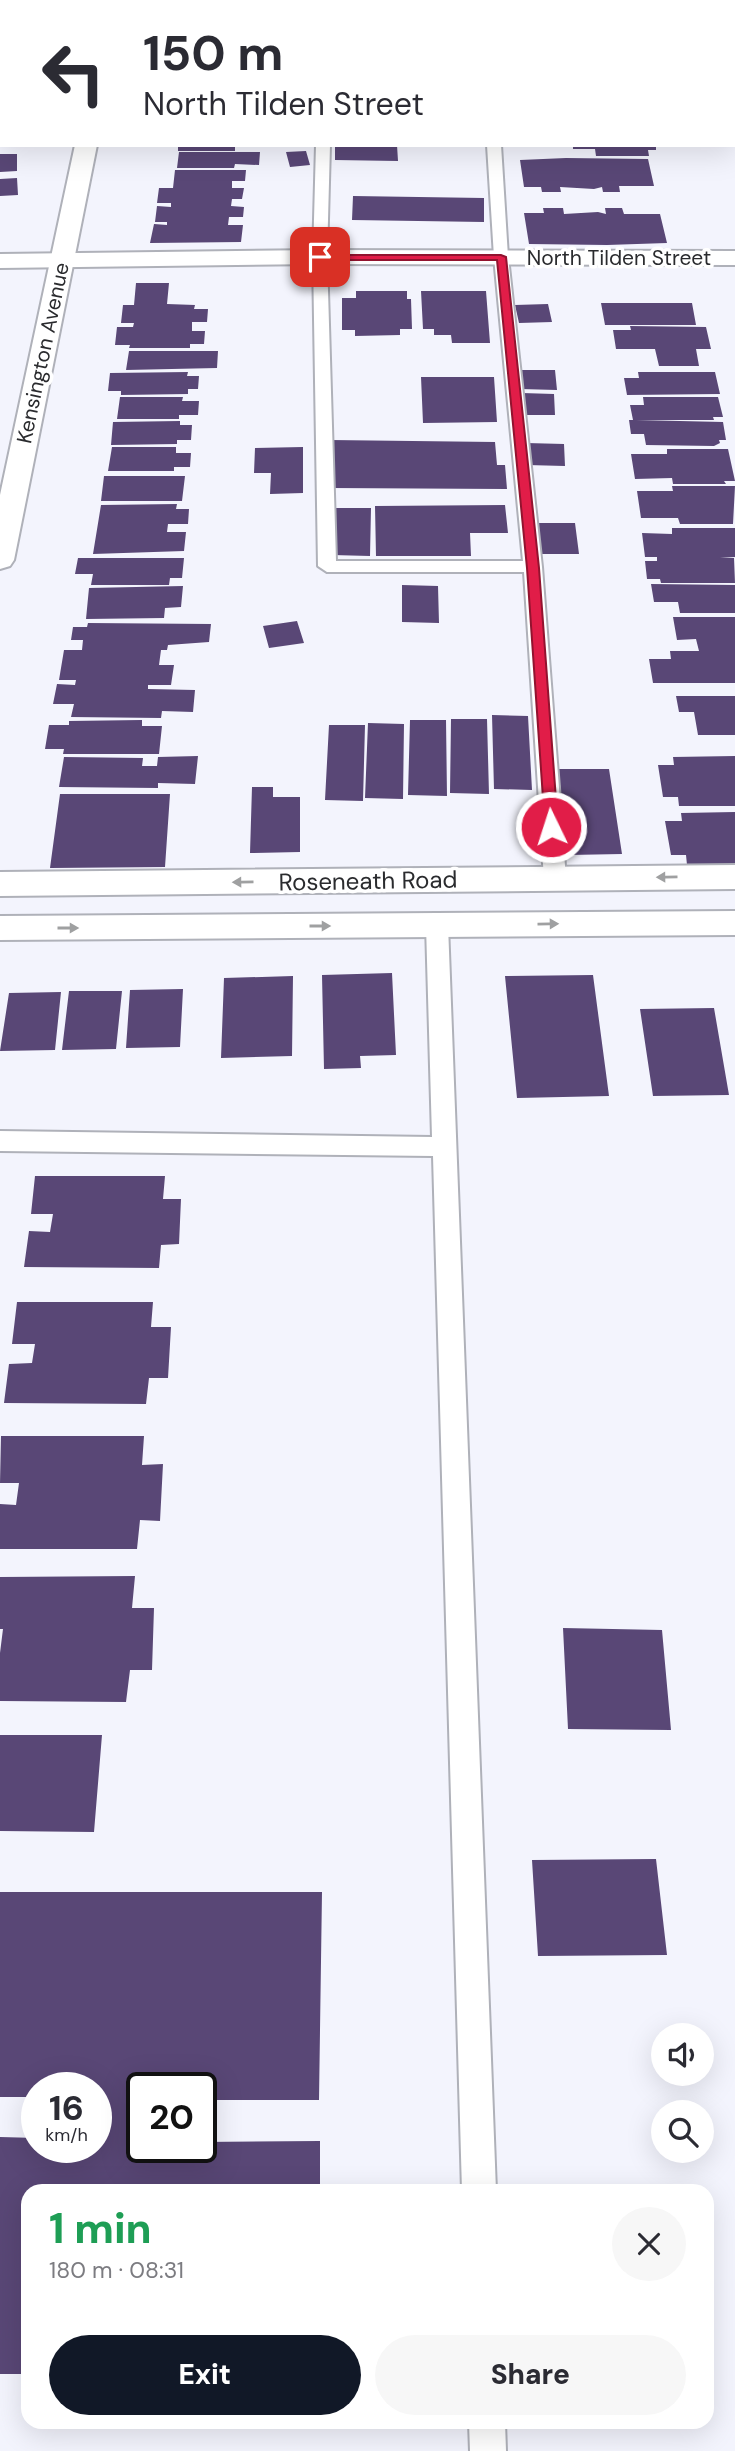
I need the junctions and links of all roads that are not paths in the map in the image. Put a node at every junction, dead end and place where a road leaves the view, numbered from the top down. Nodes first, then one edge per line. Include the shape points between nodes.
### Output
1 (86, 147) edge
2 (323, 147) edge
3 (494, 147) edge
4 (320, 257) junction
5 (501, 257) junction
6 (735, 258) edge
7 (62, 259) junction
8 (0, 261) edge
9 (0, 560) edge
10 (533, 568) junction
11 (735, 877) edge
12 (555, 879) junction
13 (0, 884) edge
14 (735, 923) edge
15 (437, 925) junction
16 (0, 928) edge
17 (0, 1141) edge
18 (444, 1146) junction
19 (479, 2184) edge
20 (487, 2429) edge
21 (488, 2451) edge

1 - 7 street, Kensington Avenue
2 - 4 lane
3 - 5 lane
4 - 5 street, North Tilden Street
4 - 7 street, North Tilden Street
4 - 10 lane via 327,566
5 - 6 street, North Tilden Street
5 - 10 lane
7 - 8 street, North Tilden Street
7 - 9 street, Kensington Avenue
10 - 12 lane
11 -> 12 street, Roseneath Road
12 -> 13 street, Roseneath Road
15 -> 14 street, Roseneath Road
16 -> 15 street, Roseneath Road
15 - 18 lane
17 - 18 lane
18 - 19 lane
20 - 21 lane

